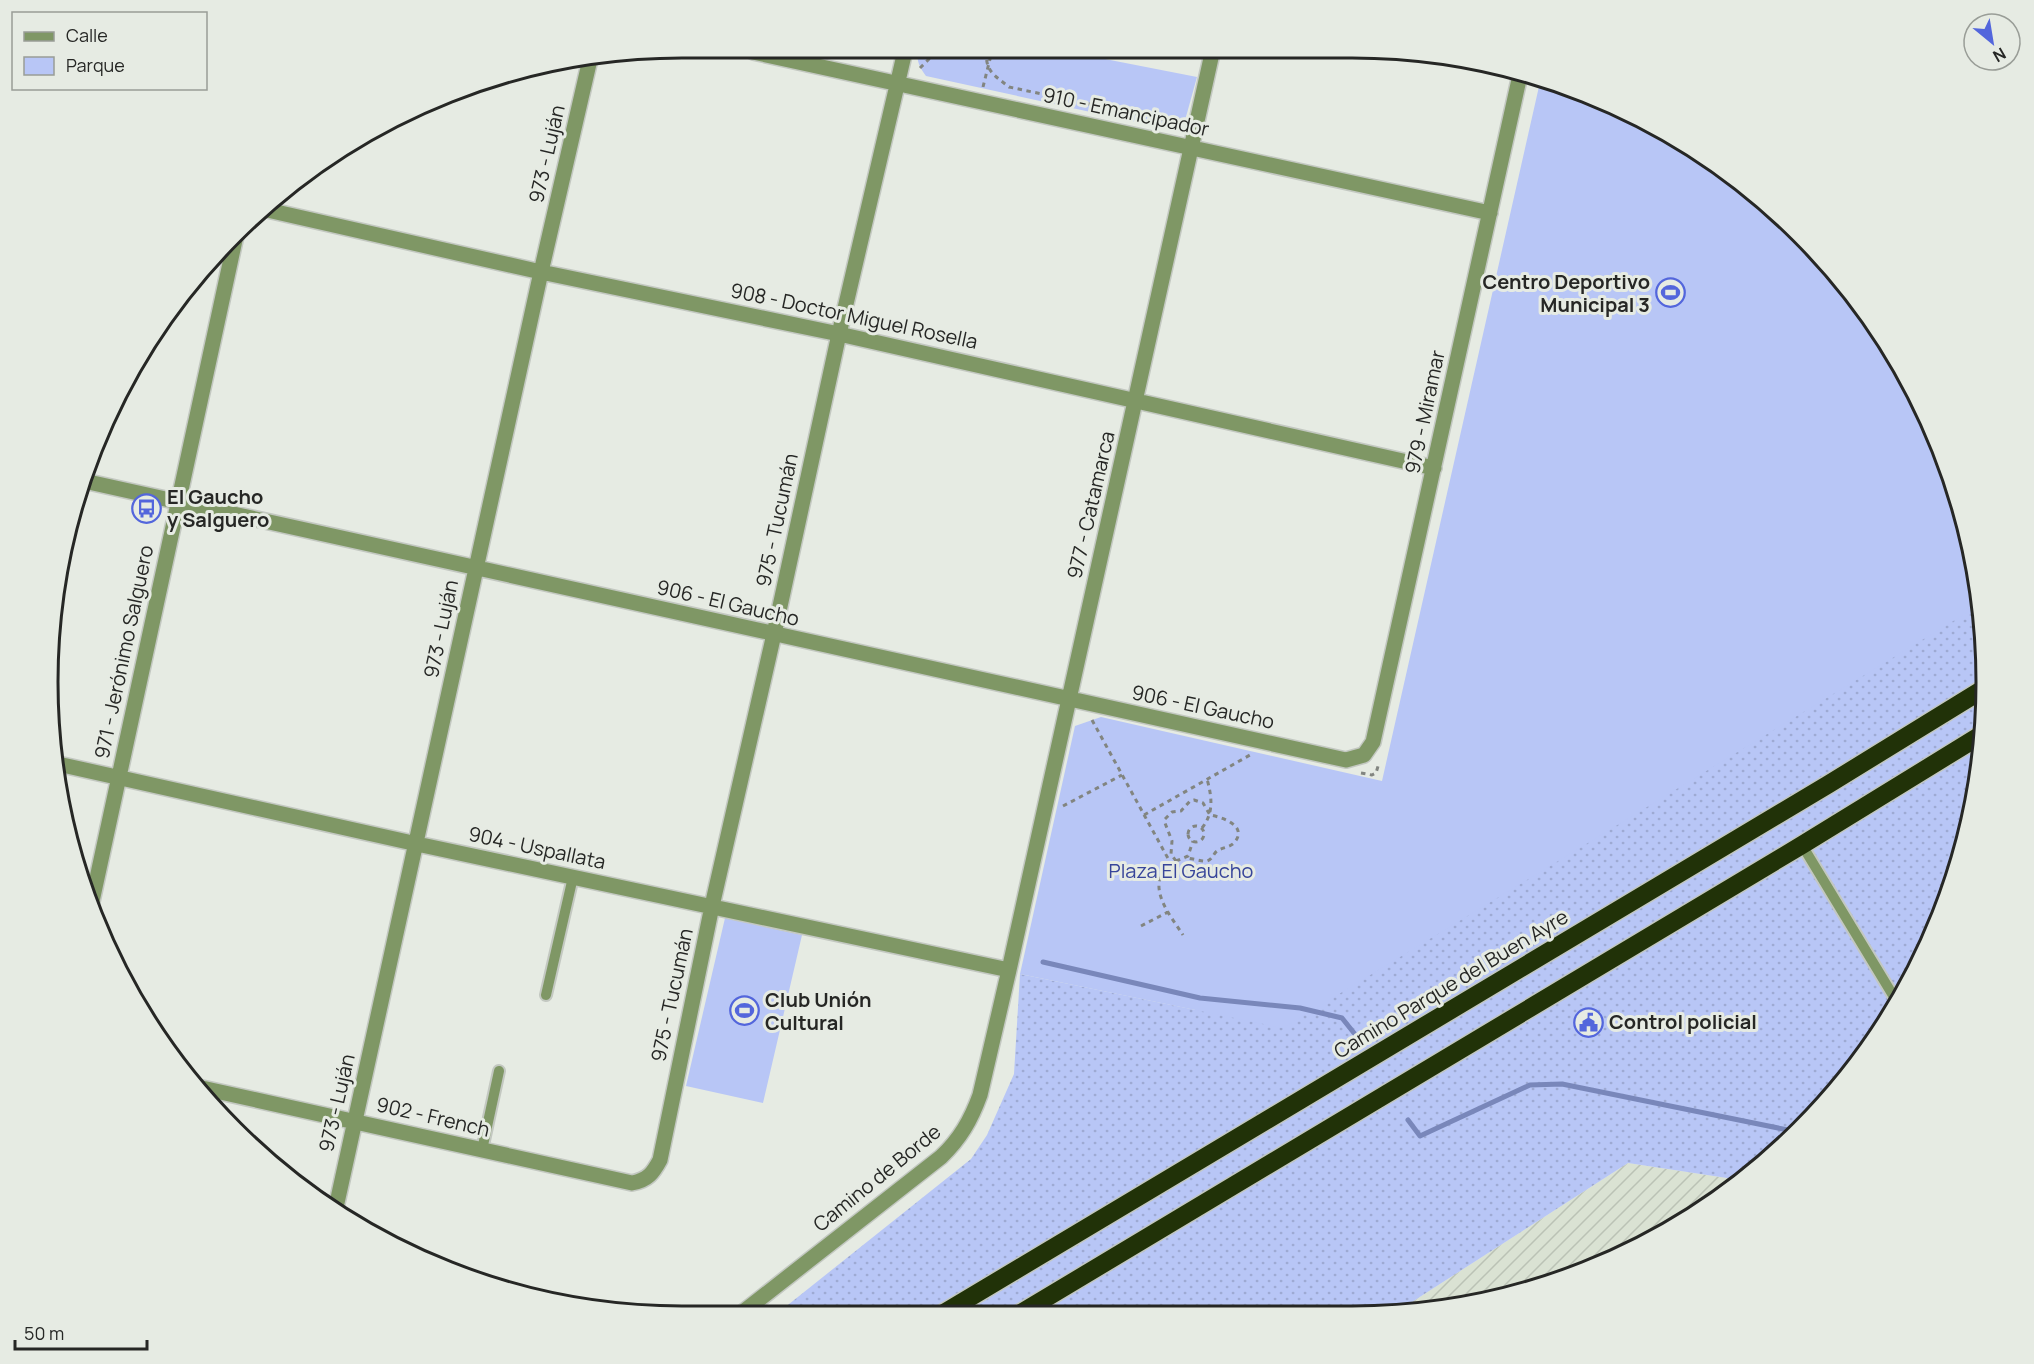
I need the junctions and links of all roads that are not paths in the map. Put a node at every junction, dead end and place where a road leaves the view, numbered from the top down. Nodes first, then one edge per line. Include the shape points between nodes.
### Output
1 (780, 58) edge
2 (903, 58) edge
3 (1211, 58) edge
4 (589, 66) edge
5 (1519, 82) edge
6 (898, 84) junction
7 (1191, 147) junction
8 (273, 211) edge
9 (1490, 213) junction
10 (233, 250) edge
11 (541, 272) junction
12 (839, 334) junction
13 (1136, 400) junction
14 (1434, 468) junction
15 (92, 483) edge
16 (178, 503) junction
17 (476, 568) junction
18 (774, 634) junction
19 (1975, 694) edge
20 (1068, 699) junction
21 (1972, 740) edge
22 (1364, 755) joint
23 (64, 766) edge
24 (118, 777) junction
25 (417, 844) junction
26 (1802, 846) junction
27 (573, 877) junction
28 (95, 889) edge
29 (712, 906) junction
30 (1009, 970) junction
31 (1892, 994) edge
32 (546, 995) dead end
33 (499, 1071) dead end
34 (210, 1090) edge
35 (354, 1121) junction
36 (482, 1150) junction
37 (653, 1173) joint
38 (337, 1200) edge
39 (740, 1306) edge
40 (956, 1306) edge
41 (1033, 1306) edge

1 - 6 street, 910 - Emancipador
2 - 6 street, 975 - Tucumán
3 - 7 street, 977 - Catamarca
4 - 11 street, 973 - Luján
5 - 9 street, 979 - Miramar
6 - 7 street, 910 - Emancipador
6 - 12 street, 975 - Tucumán
7 - 9 street, 910 - Emancipador
7 - 13 street, 977 - Catamarca
8 - 11 street, 908 - Doctor Miguel Rosella
9 - 14 street, 979 - Miramar
10 - 16 street, 971 - Jerónimo Salguero
11 - 12 street, 908 - Doctor Miguel Rosella
11 - 17 street, 973 - Luján
12 - 13 street, 908 - Doctor Miguel Rosella
12 - 18 street, 975 - Tucumán
13 - 14 street, 908 - Doctor Miguel Rosella
13 - 20 street, 977 - Catamarca
14 - 22 street, 979 - Miramar via 1373,742
15 - 16 street, 906 - El Gaucho
16 - 17 street, 906 - El Gaucho
16 - 24 street, 971 - Jerónimo Salguero
17 - 18 street, 906 - El Gaucho
17 - 25 street, 973 - Luján
18 - 20 street, 906 - El Gaucho
18 - 29 street, 975 - Tucumán
19 - 40 highway, Camino Parque del Buen Ayre
20 - 22 street, 906 - El Gaucho via 1346,760
20 - 30 street, 977 - Catamarca
21 - 26 highway
23 - 24 street, 904 - Uspallata
24 - 25 street, 904 - Uspallata
24 - 28 street, 971 - Jerónimo Salguero
25 - 27 street, 904 - Uspallata
25 - 35 street, 973 - Luján
26 - 31 lane
26 - 41 highway
27 - 29 street, 904 - Uspallata
27 - 32 lane
29 - 30 street, 904 - Uspallata
29 - 37 street, 975 - Tucumán via 660,1160
30 - 39 street, Camino de Borde via 980,1095 964,1131 941,1157
33 - 36 lane
34 - 35 street, 902 - French
35 - 36 street, 902 - French
35 - 38 street, 973 - Luján
36 - 37 street, 902 - French via 632,1183

